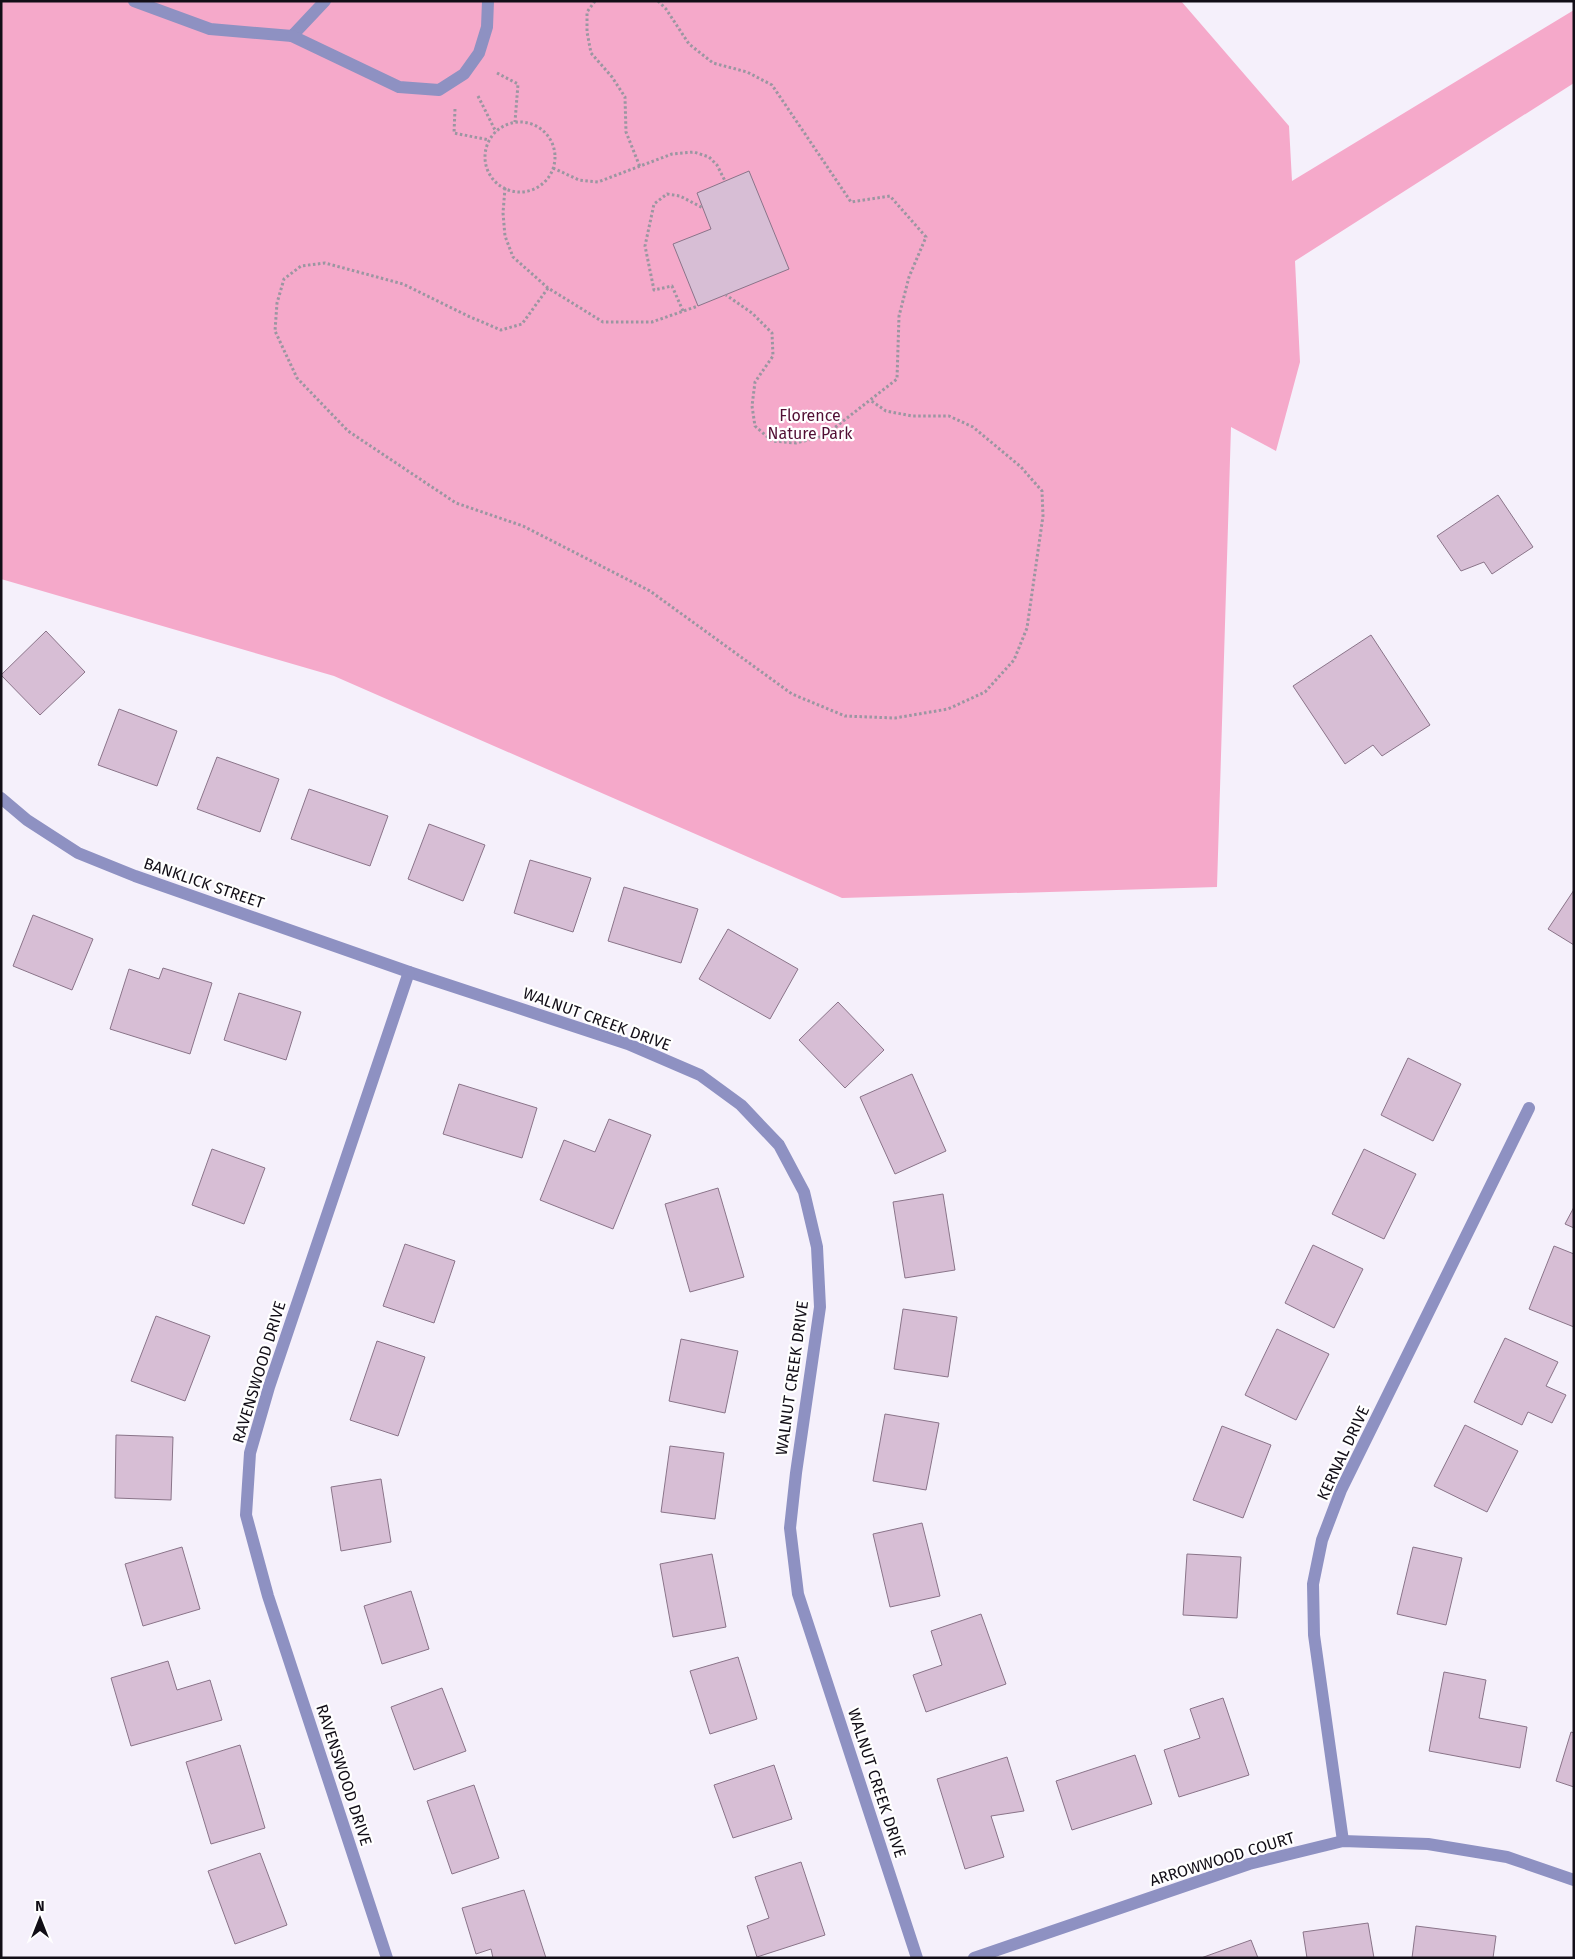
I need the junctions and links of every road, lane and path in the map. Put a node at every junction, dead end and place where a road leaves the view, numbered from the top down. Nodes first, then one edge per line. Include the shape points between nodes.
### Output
1 (134, 1) edge
2 (326, 1) edge
3 (488, 1) edge
4 (595, 1) edge
5 (658, 1) edge
6 (292, 36) junction
7 (479, 53) junction
8 (464, 74) junction
9 (439, 90) junction
10 (516, 122) junction
11 (496, 132) junction
12 (489, 140) junction
13 (640, 167) junction
14 (554, 168) junction
15 (725, 181) dead end
16 (504, 188) junction
17 (703, 208) dead end
18 (548, 288) junction
19 (726, 295) dead end
20 (698, 306) dead end
21 (683, 311) junction
22 (870, 400) junction
23 (1, 798) edge
24 (409, 972) junction
25 (1529, 1108) dead end
26 (1343, 1841) junction
27 (1574, 1880) edge
28 (388, 1958) edge
29 (917, 1958) edge
30 (974, 1958) edge

1 - 6 street via 210,29
2 - 6 street
3 - 7 street via 487,28
4 - 13 path via 587,12 591,53 625,97 626,132
5 - 22 path via 666,8 688,44 713,63 748,72 772,85 851,202 890,196 926,237 909,277 899,316 897,379
6 - 9 street via 399,87
7 - 8 street
7 - 10 path via 492,71 518,84
8 - 9 street
8 - 11 path
9 - 12 path via 455,106 454,133
10 - 11 path
10 - 14 path via 538,126 547,134 554,150
11 - 12 path
12 - 16 path via 486,150 489,172
13 - 14 path via 598,182 579,180
13 - 15 path via 672,154 694,152 709,157 717,164
14 - 16 path via 539,186 528,191
16 - 18 path via 505,236 513,257
17 - 21 path via 680,196 667,194 654,204 645,246 654,290 672,286
18 - 21 path via 603,322 652,322
18 - 22 path via 522,324 501,330 403,284 325,263 301,266 284,279 277,303 275,331 297,378 348,431 456,503 523,526 650,591 792,694 845,716 895,718 948,709 985,692 1014,660 1027,628 1043,516 1042,491 1021,467 973,427 949,416 912,416 886,411
19 - 22 path via 752,313 772,333 773,356 755,382 752,406 755,426 772,441 796,443 824,436
20 - 21 path
23 - 24 street, BANKLICK STREET via 27,820 78,853
24 - 28 street, RAVENSWOOD DRIVE via 269,1387 250,1453 246,1515 268,1596
24 - 29 street, WALNUT CREEK DRIVE via 628,1044 700,1076 741,1105 779,1145 800,1184 817,1247 820,1307 790,1528 798,1594
25 - 26 street, KERNAL DRIVE via 1341,1490 1322,1540 1313,1584 1314,1636
26 - 27 street, ARROWWOOD COURT via 1428,1844 1507,1857
26 - 30 street, ARROWWOOD COURT via 1249,1864

